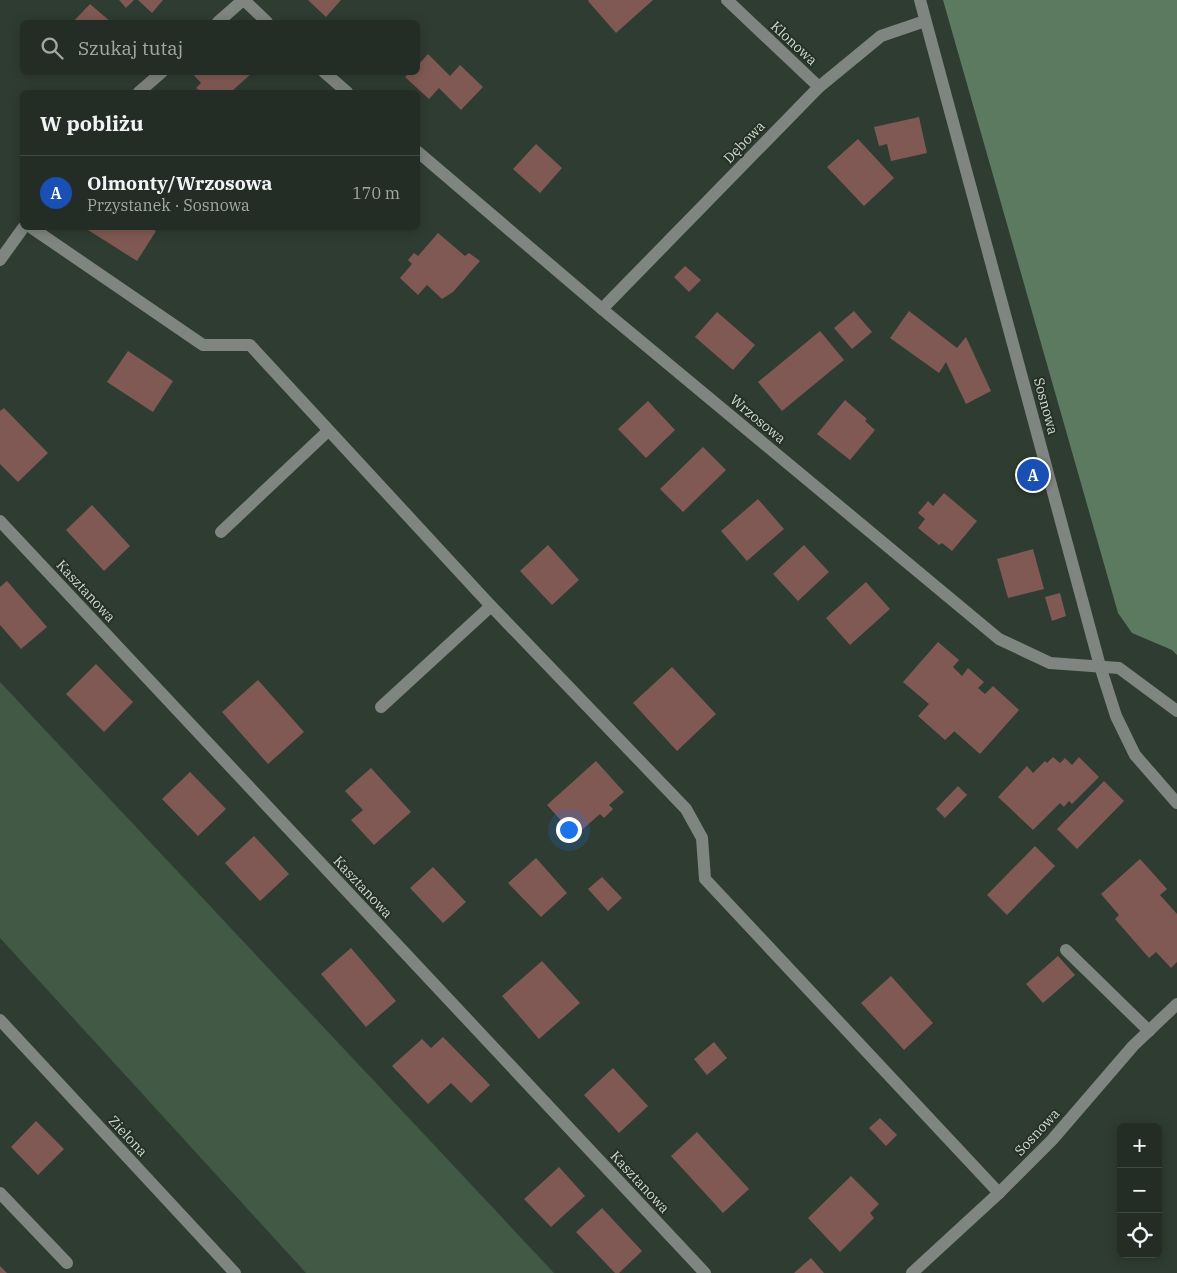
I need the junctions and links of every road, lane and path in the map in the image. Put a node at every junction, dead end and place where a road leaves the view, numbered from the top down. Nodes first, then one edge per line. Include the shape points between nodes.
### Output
1 (243, 0) edge
2 (726, 0) edge
3 (920, 0) edge
4 (220, 20) edge
5 (265, 20) edge
6 (925, 21) junction
7 (159, 75) edge
8 (327, 75) edge
9 (818, 87) junction
10 (141, 90) edge
11 (345, 90) edge
12 (420, 154) edge
13 (22, 230) edge
14 (35, 230) edge
15 (0, 260) edge
16 (602, 309) junction
17 (328, 431) junction
18 (0, 521) edge
19 (221, 532) dead end
20 (491, 606) junction
21 (1100, 666) junction
22 (381, 707) dead end
23 (1177, 711) edge
24 (1177, 803) edge
25 (1066, 950) dead end
26 (1177, 1004) edge
27 (0, 1020) edge
28 (1148, 1032) junction
29 (0, 1193) edge
30 (998, 1193) junction
31 (67, 1262) dead end
32 (235, 1273) edge
33 (705, 1273) edge
34 (912, 1273) edge

1 - 4 street
1 - 5 street
2 - 9 street, Klonowa
3 - 6 street, Sosnowa
6 - 9 street, Dębowa via 881,36
6 - 21 street, Sosnowa
7 - 10 street
8 - 11 street
9 - 16 street, Dębowa
12 - 16 street, Wrzosowa
13 - 15 street
14 - 17 street via 203,345 250,345
16 - 21 street, Wrzosowa via 999,640 1050,663
17 - 19 street
17 - 20 street
18 - 33 street, Kasztanowa
20 - 22 street
20 - 30 street via 686,809 702,838 705,880
21 - 23 street, Wrzosowa via 1119,668
21 - 24 street, Sosnowa via 1116,716 1135,755
25 - 28 street
26 - 28 street, Sosnowa
27 - 32 street, Zielona
28 - 30 street, Sosnowa via 1052,1140
29 - 31 street
30 - 34 street, Sosnowa

